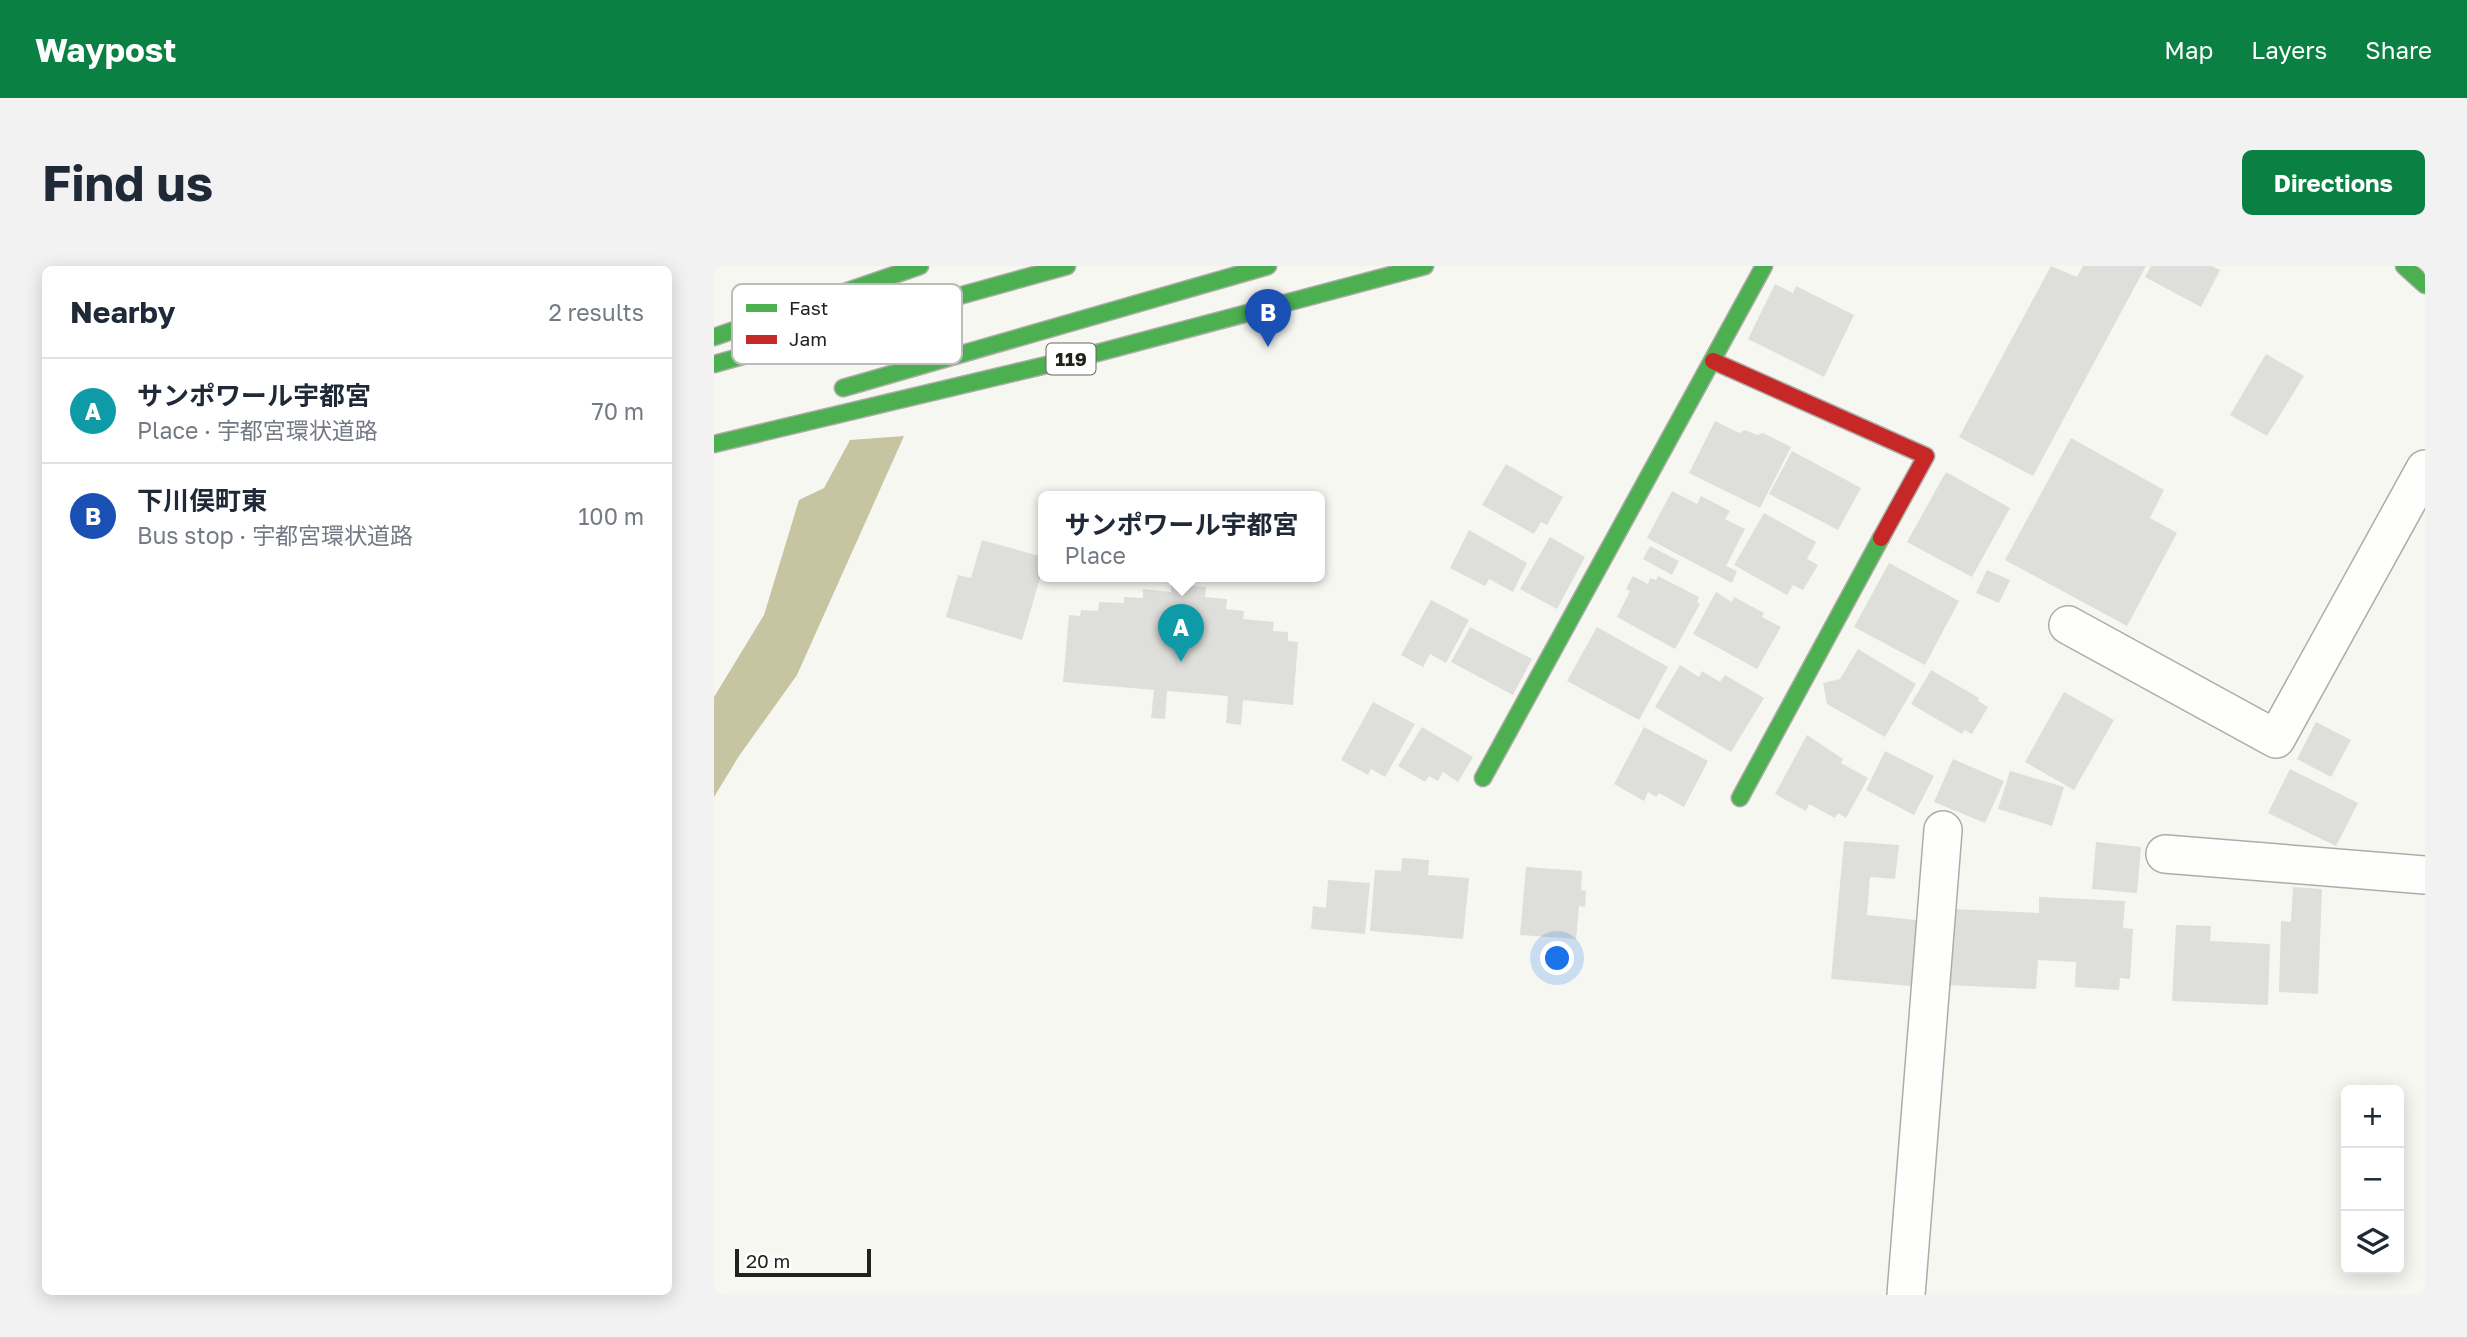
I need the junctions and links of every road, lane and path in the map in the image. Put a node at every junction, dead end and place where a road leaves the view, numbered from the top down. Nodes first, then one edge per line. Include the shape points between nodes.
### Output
1 (920, 266) edge
2 (1067, 266) edge
3 (1268, 266) edge
4 (1425, 266) edge
5 (1764, 266) edge
6 (2404, 266) edge
7 (868, 284) edge
8 (2425, 285) edge
9 (962, 295) edge
10 (732, 331) edge
11 (714, 337) edge
12 (962, 354) edge
13 (732, 359) edge
14 (1713, 361) junction
15 (714, 364) edge
16 (927, 364) edge
17 (833, 391) dead end
18 (714, 444) edge
19 (2425, 469) edge
20 (2068, 625) dead end
21 (1483, 778) dead end
22 (1740, 797) dead end
23 (1943, 830) dead end
24 (2165, 854) dead end
25 (2425, 876) edge
26 (1906, 1295) edge

1 - 7 main road
2 - 9 main road
3 - 12 main road, 119
4 - 18 main road, 119 via 1097,353
5 - 14 main road
6 - 8 main road
10 - 11 main road
13 - 15 main road
14 - 21 main road
14 - 22 main road via 1926,456
16 - 17 main road, 119
19 - 20 street via 2276,739
23 - 26 street
24 - 25 street

